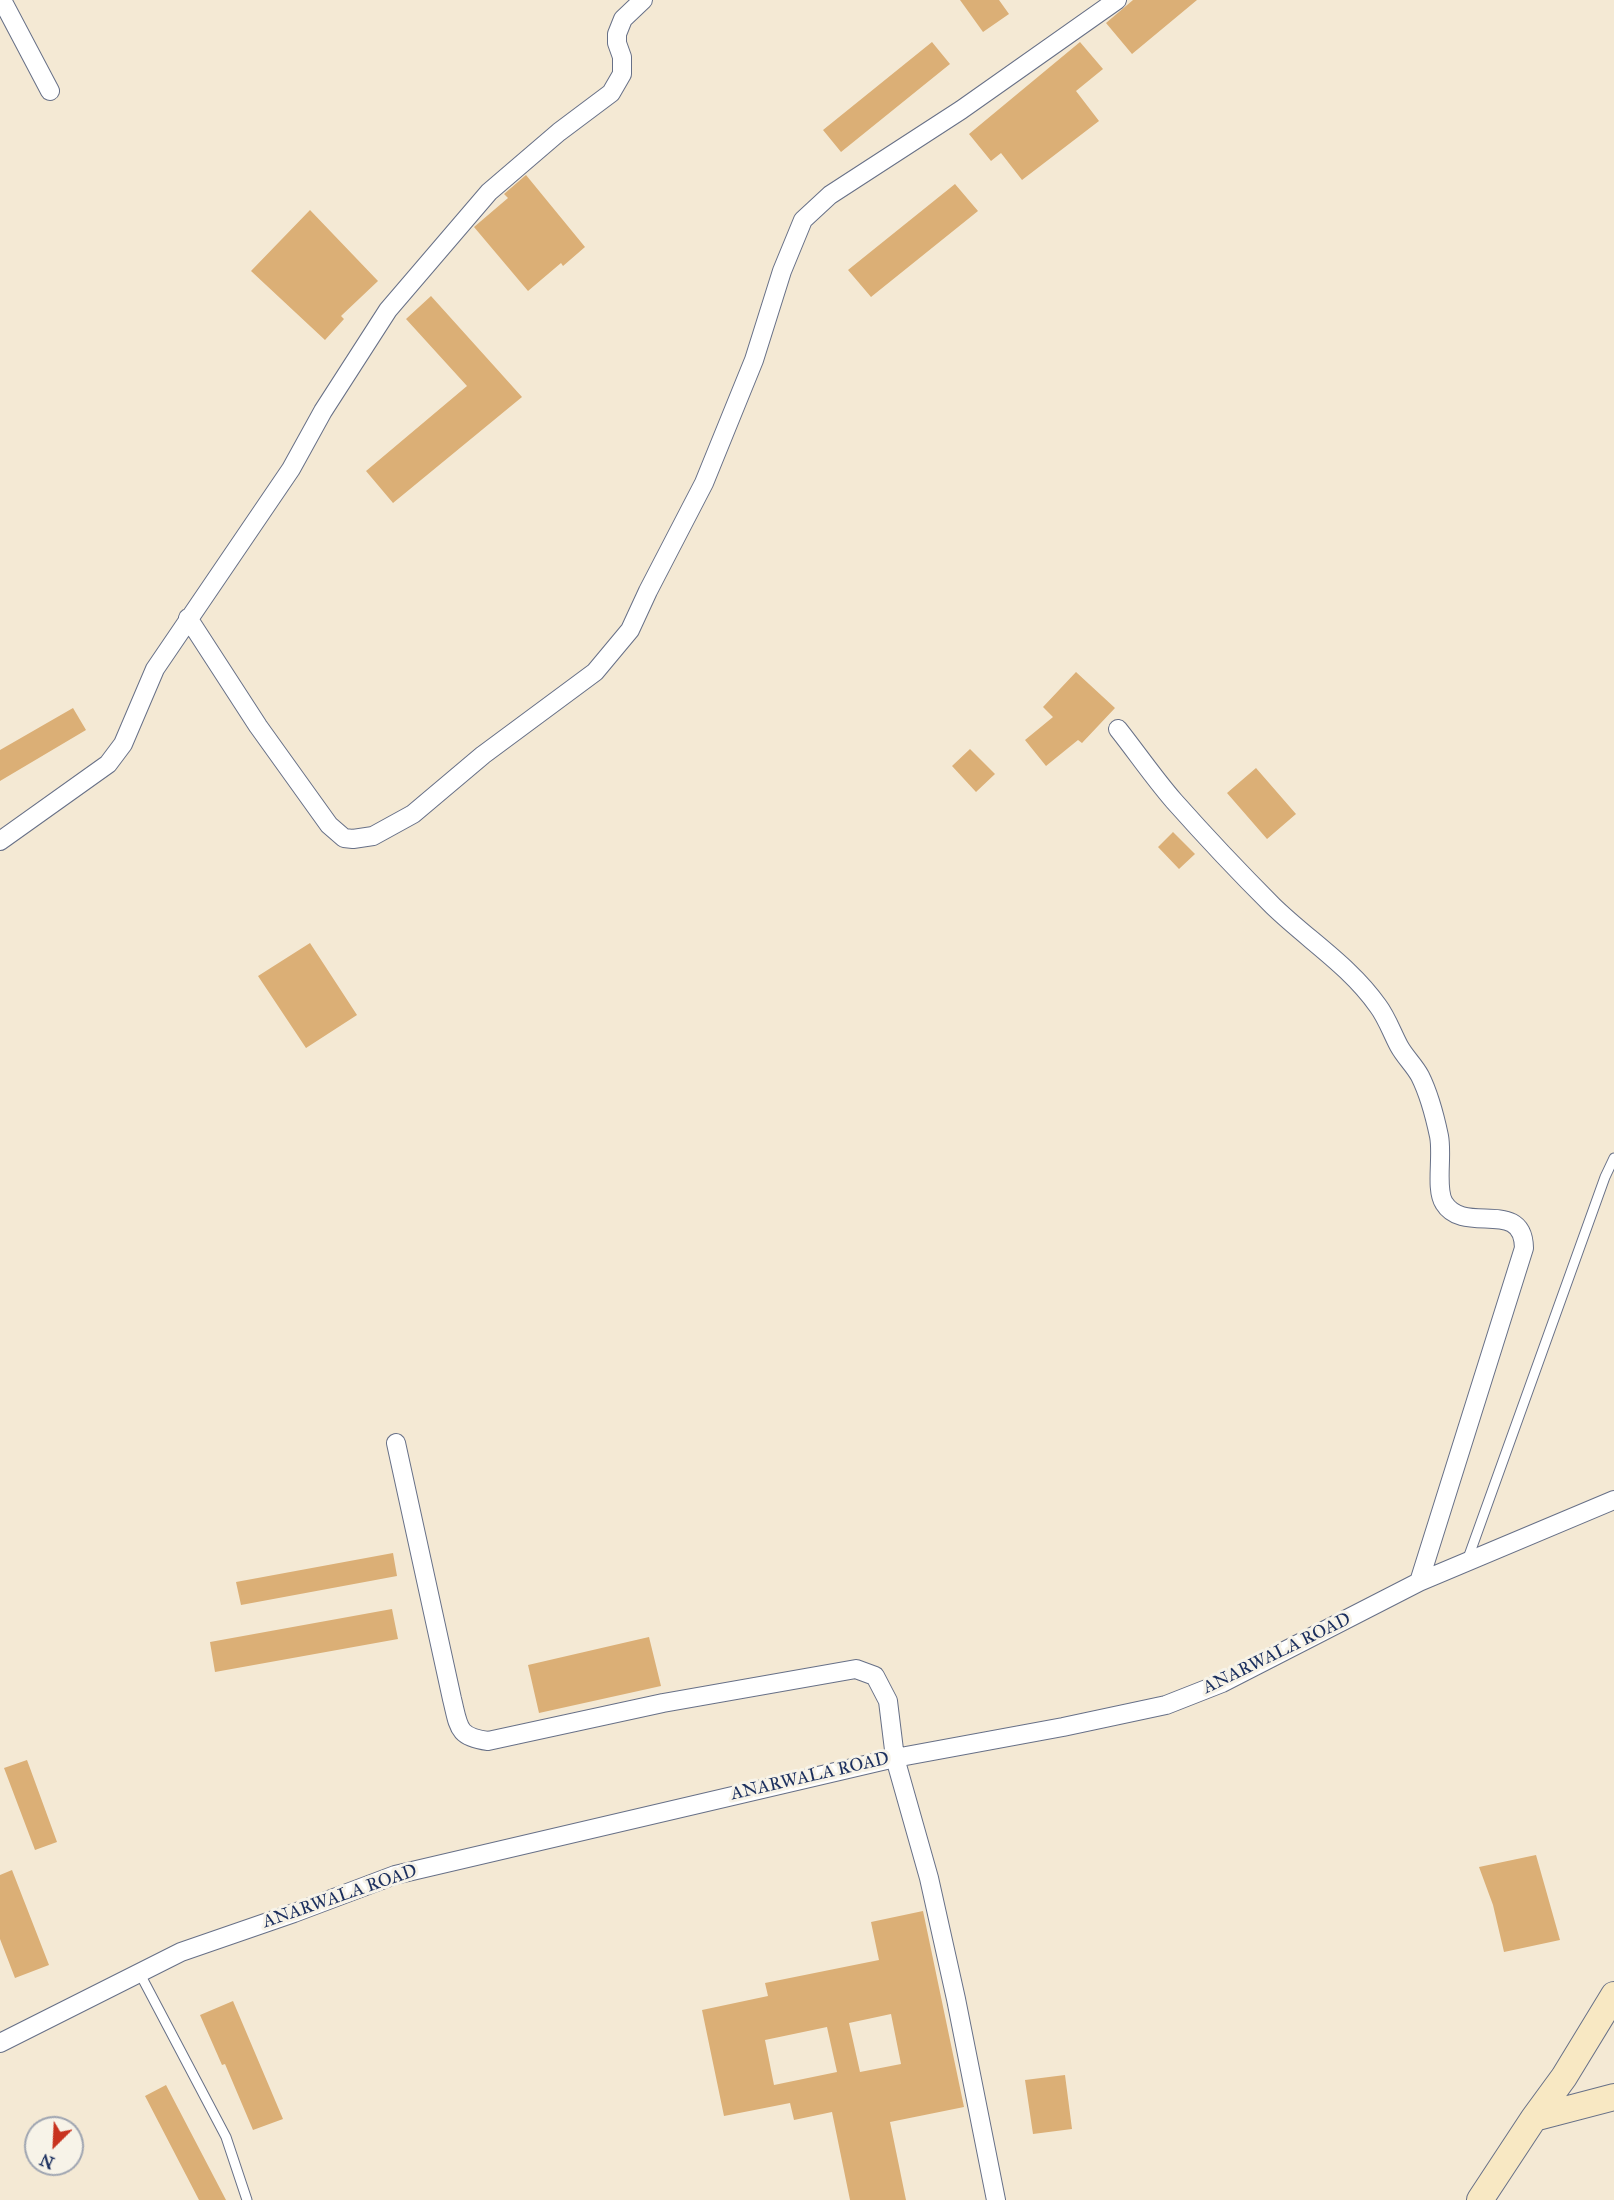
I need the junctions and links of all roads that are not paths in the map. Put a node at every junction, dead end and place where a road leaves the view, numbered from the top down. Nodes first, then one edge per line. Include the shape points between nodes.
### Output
1 (2, 0) edge
2 (643, 0) edge
3 (1117, 0) edge
4 (50, 91) dead end
5 (188, 618) junction
6 (1118, 729) dead end
7 (0, 841) edge
8 (1614, 1158) edge
9 (1610, 1177) edge
10 (396, 1443) dead end
11 (1614, 1500) edge
12 (1467, 1561) junction
13 (1419, 1582) junction
14 (895, 1758) junction
15 (139, 1972) junction
16 (1614, 1995) edge
17 (0, 2043) edge
18 (1614, 2097) edge
19 (1534, 2118) junction
20 (247, 2200) edge
21 (996, 2200) edge
22 (1480, 2200) edge

1 - 4 street
2 - 5 street via 623,19 617,34 622,74 611,93 489,192 388,310 322,411 291,469
3 - 5 street via 961,110 830,195 803,220 754,360 704,483 630,630 595,672 413,814 373,836 353,839 344,838 329,825
5 - 7 street via 155,669 123,744 108,764
6 - 13 street via 1173,800 1229,861 1275,908 1360,982 1380,1008 1420,1075 1429,1100 1439,1137 1439,1191 1444,1205 1471,1218 1509,1220 1524,1237 1524,1248
8 - 9 lane
9 - 12 lane
10 - 14 street via 459,1727 470,1739 488,1741 663,1703 856,1669 875,1676 888,1701
11 - 12 street, ANARWALA ROAD
12 - 13 street, ANARWALA ROAD
13 - 14 street, ANARWALA ROAD via 1222,1683 1166,1705
14 - 15 street, ANARWALA ROAD via 396,1875 181,1952
14 - 21 street via 929,1878
15 - 17 street, ANARWALA ROAD
15 - 20 lane via 226,2137
16 - 19 street
18 - 19 street
19 - 22 street

